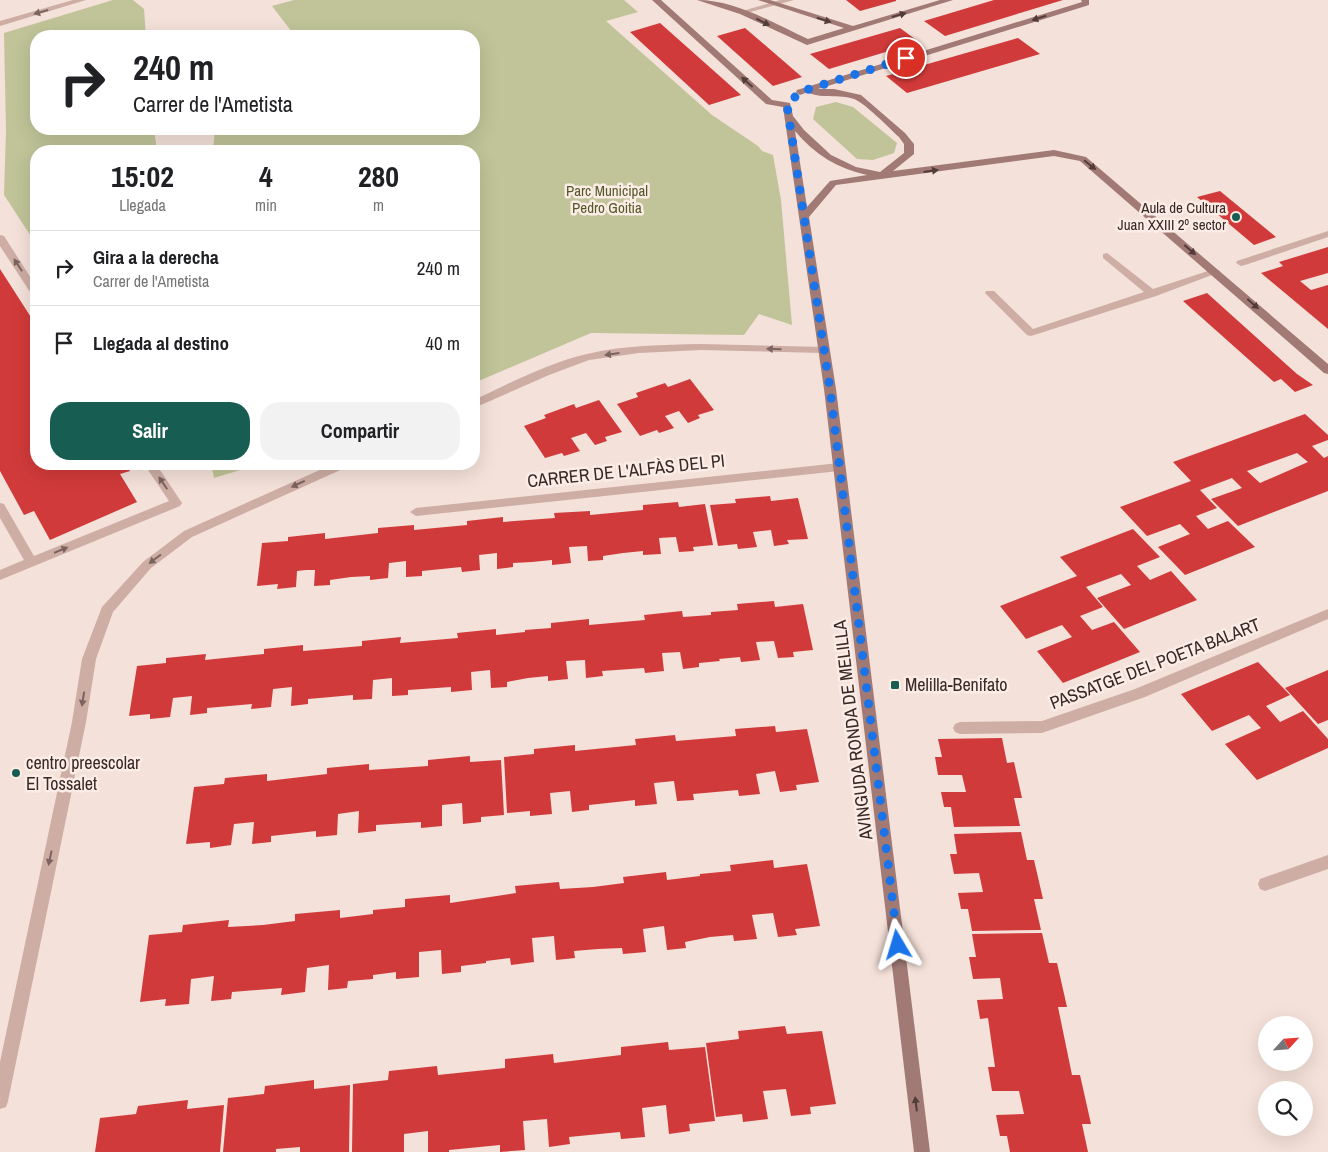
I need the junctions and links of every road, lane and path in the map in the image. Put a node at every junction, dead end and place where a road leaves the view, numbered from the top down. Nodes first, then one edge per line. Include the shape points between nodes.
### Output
1 (82, 0) edge
2 (656, 0) edge
3 (701, 0) edge
4 (762, 0) edge
5 (790, 0) edge
6 (949, 0) edge
7 (1085, 0) edge
8 (775, 4) junction
9 (743, 12) junction
10 (0, 24) edge
11 (852, 28) junction
12 (800, 92) junction
13 (787, 105) junction
14 (789, 118) junction
15 (882, 175) junction
16 (805, 215) junction
17 (1328, 234) edge
18 (0, 238) edge
19 (1107, 256) dead end
20 (1241, 263) dead end
21 (1215, 272) junction
22 (30, 284) edge
23 (990, 293) dead end
24 (1152, 294) junction
25 (823, 350) junction
26 (1328, 370) edge
27 (480, 401) edge
28 (839, 467) junction
29 (154, 470) edge
30 (330, 470) edge
31 (0, 506) edge
32 (416, 512) dead end
33 (31, 562) junction
34 (0, 575) edge
35 (1328, 614) edge
36 (960, 728) dead end
37 (1328, 862) edge
38 (1265, 884) dead end
39 (0, 1101) edge
40 (922, 1152) edge

1 -> 10 street
13 -> 2 street via 769,102
3 - 9 street
4 - 8 street
5 - 8 street
11 -> 6 street
7 -> 12 street via 1086,4
8 - 9 street
8 -> 11 street
9 -> 11 street via 807,42
12 - 13 street
12 - 15 street via 834,92 858,97 902,135 909,144 909,154
13 - 14 street, AVINGUDA RONDA DE MELILLA
14 - 15 street via 828,156 852,169
14 - 16 street, AVINGUDA RONDA DE MELILLA
15 - 16 street via 833,183
15 -> 21 street via 1054,153 1083,159
16 - 25 street, AVINGUDA RONDA DE MELILLA
17 - 20 street
22 -> 18 street
19 - 24 street
21 - 24 street
21 -> 26 street
23 - 24 street via 1031,333
25 -> 27 street via 701,347 588,357
25 - 28 street, AVINGUDA RONDA DE MELILLA
28 - 32 street, CARRER DE L'ALFÀS DEL PI
40 -> 28 street, AVINGUDA RONDA DE MELILLA
33 -> 29 street via 176,503
30 -> 39 street via 188,534 147,566 107,610 89,659 79,722
31 - 33 street
33 - 34 street
35 - 36 street, PASSATGE DEL POETA BALART via 1140,693 1042,727
37 - 38 street

